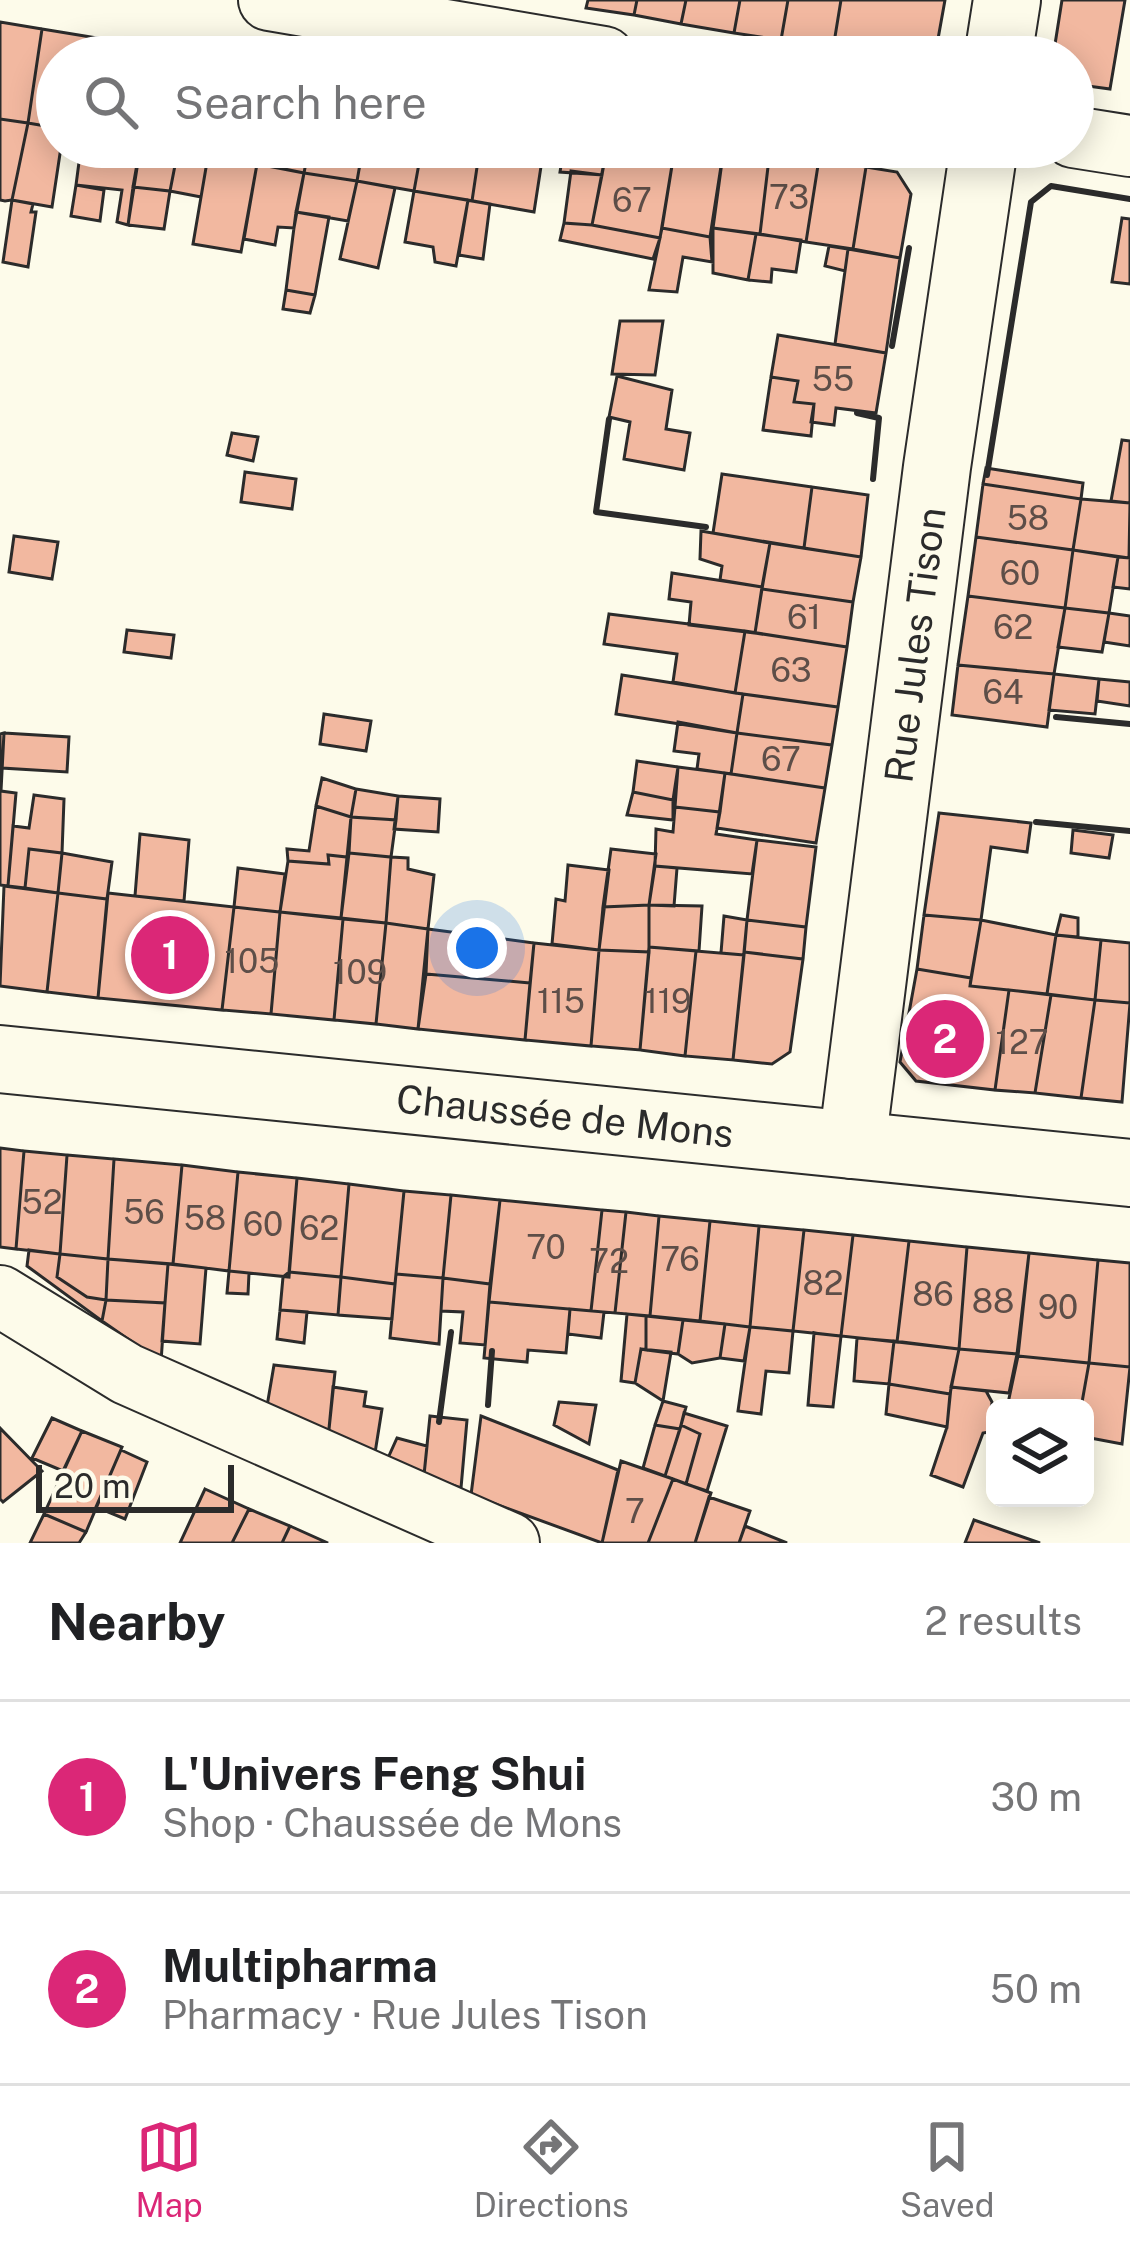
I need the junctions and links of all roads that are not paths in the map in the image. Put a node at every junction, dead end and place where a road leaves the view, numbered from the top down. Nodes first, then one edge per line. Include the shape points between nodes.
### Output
1 (269, 0) edge
2 (1007, 0) edge
3 (481, 36) edge
4 (1001, 36) edge
5 (1094, 140) edge
6 (1130, 146) edge
7 (981, 168) edge
8 (0, 1059) edge
9 (852, 1144) junction
10 (1130, 1173) edge
11 (0, 1296) edge
12 (508, 1543) edge

1 - 3 street
2 - 4 main road
5 - 6 street
7 - 9 main road, Rue Jules Tison
8 - 9 main road, Chaussée de Mons
9 - 10 main road, Chaussée de Mons
11 - 12 street via 127,1375

